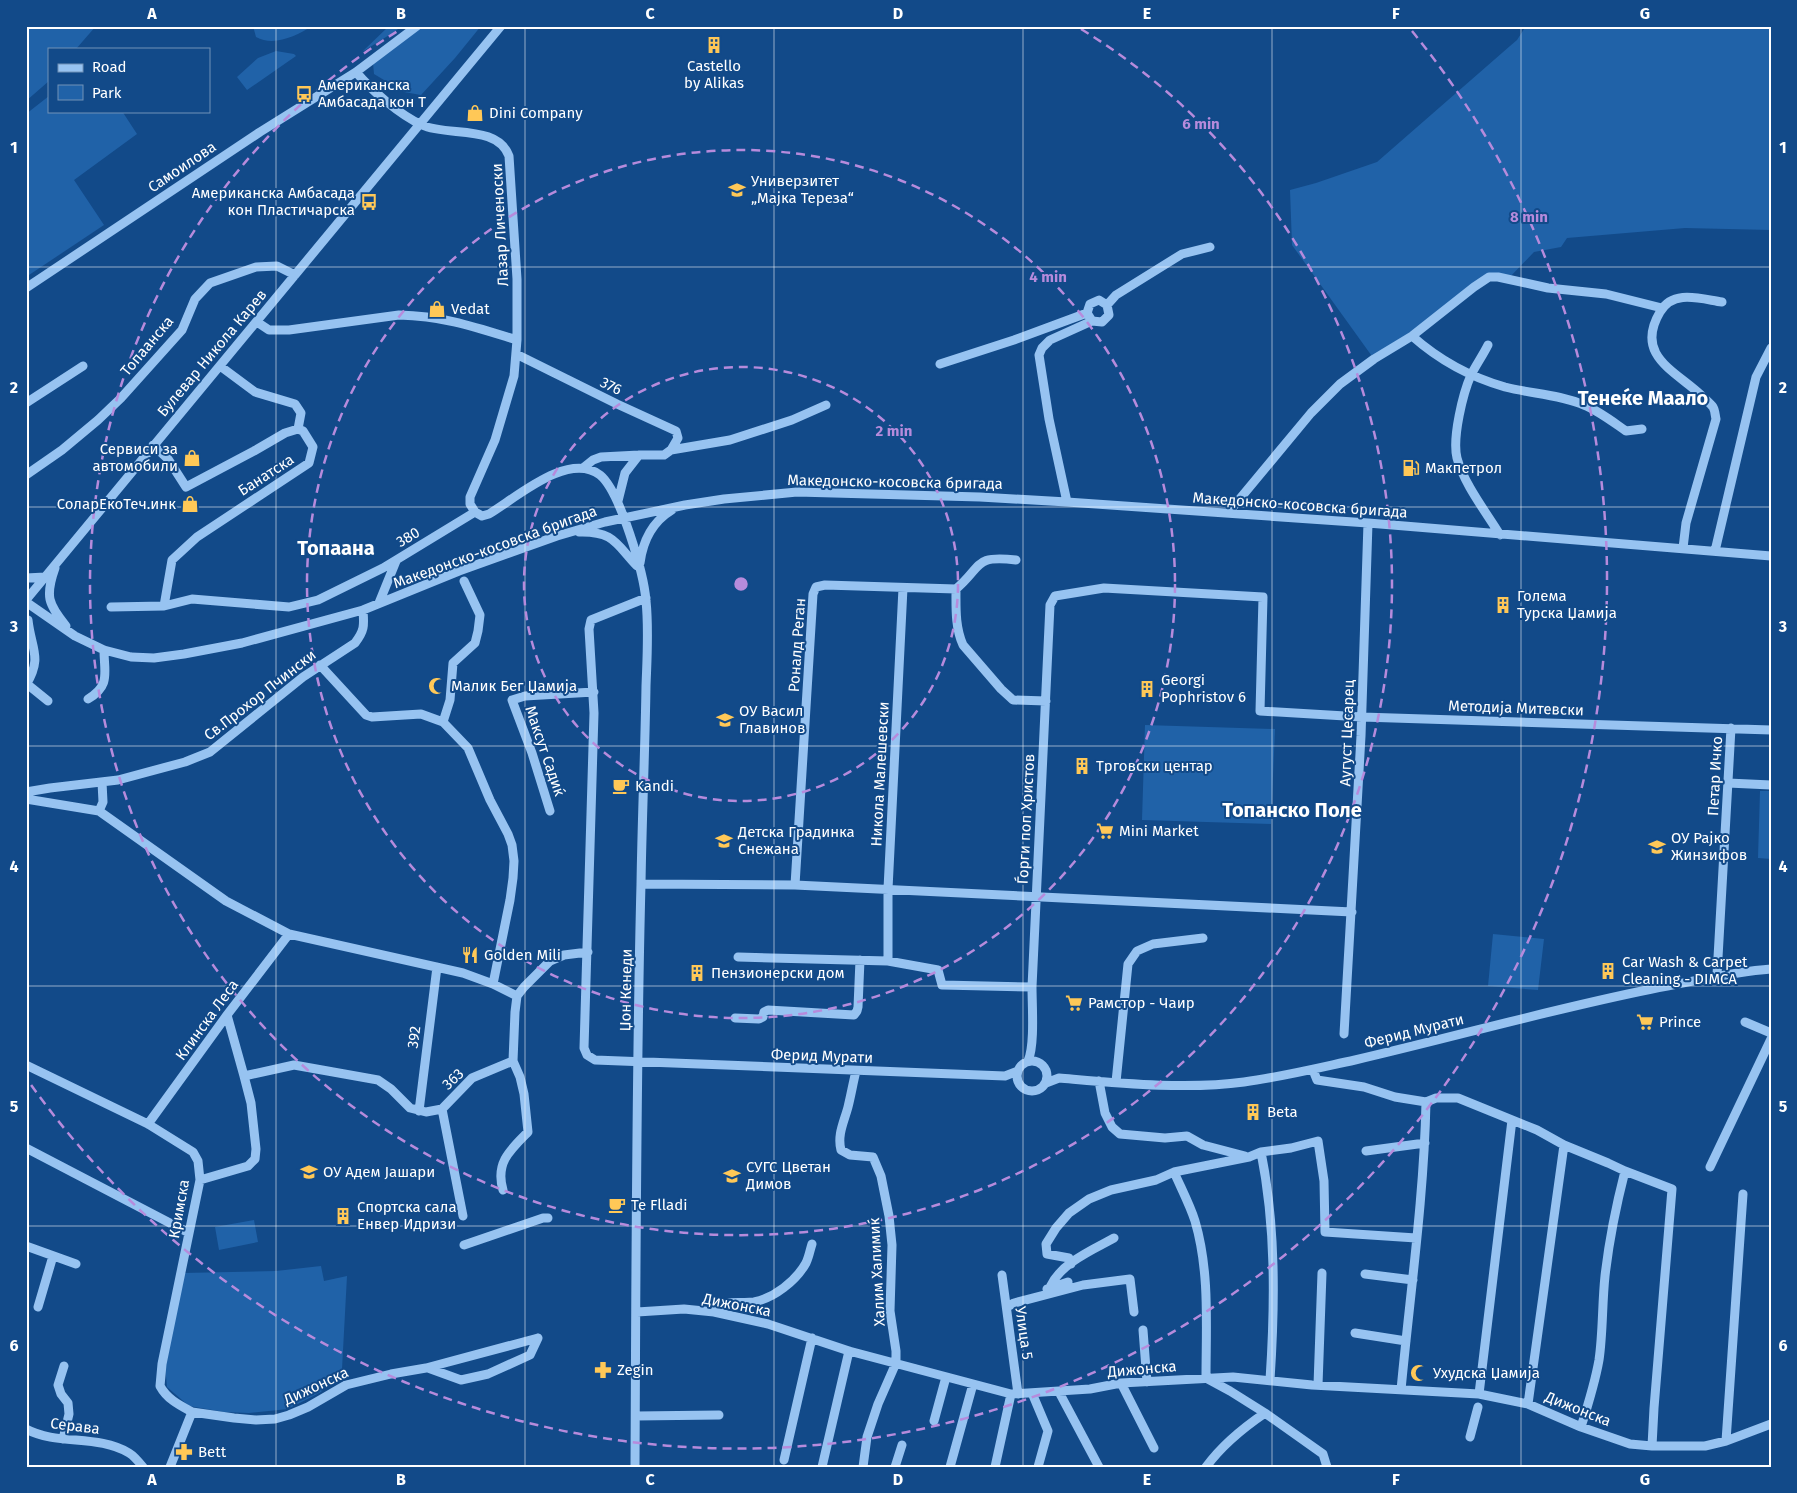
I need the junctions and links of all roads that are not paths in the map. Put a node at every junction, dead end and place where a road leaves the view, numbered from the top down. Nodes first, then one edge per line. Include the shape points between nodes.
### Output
1 (417, 26) edge
2 (501, 26) edge
3 (356, 72) junction
4 (420, 124) junction
5 (1210, 247) dead end
6 (295, 275) junction
7 (26, 288) edge
8 (1722, 302) dead end
9 (1107, 305) junction
10 (1662, 308) junction
11 (1090, 317) junction
12 (257, 322) junction
13 (1412, 336) junction
14 (517, 340) junction
15 (1488, 345) dead end
16 (1771, 348) edge
17 (516, 354) junction
18 (940, 364) dead end
19 (83, 366) dead end
20 (220, 366) junction
21 (1471, 376) junction
22 (26, 403) edge
23 (826, 405) dead end
24 (298, 429) junction
25 (1642, 429) dead end
26 (154, 445) junction
27 (671, 450) junction
28 (639, 455) junction
29 (583, 468) junction
30 (26, 474) edge
31 (618, 501) junction
32 (1066, 502) junction
33 (678, 507) junction
34 (475, 512) junction
35 (1228, 513) junction
36 (624, 518) junction
37 (1368, 523) junction
38 (569, 532) junction
39 (1500, 535) junction
40 (1683, 548) junction
41 (1715, 551) junction
42 (1771, 556) edge
43 (58, 560) junction
44 (1016, 560) dead end
45 (396, 561) junction
46 (639, 568) junction
47 (45, 577) junction
48 (26, 578) edge
49 (464, 581) dead end
50 (903, 588) junction
51 (956, 589) junction
52 (646, 598) junction
53 (26, 601) edge
54 (379, 603) junction
55 (164, 606) junction
56 (111, 607) dead end
57 (363, 610) junction
58 (27, 620) edge
59 (52, 620) junction
60 (74, 636) junction
61 (104, 650) junction
62 (320, 665) junction
63 (27, 684) edge
64 (594, 692) junction
65 (88, 699) dead end
66 (48, 701) dead end
67 (1046, 701) junction
68 (1260, 712) joint
69 (1362, 717) junction
70 (443, 722) junction
71 (1731, 728) junction
72 (1771, 730) edge
73 (102, 782) junction
74 (1728, 783) junction
75 (1771, 784) edge
76 (26, 792) edge
77 (26, 799) edge
78 (99, 811) junction
79 (550, 811) dead end
80 (641, 884) junction
81 (795, 885) junction
82 (888, 890) junction
83 (1036, 897) junction
84 (1352, 912) junction
85 (289, 934) junction
86 (1203, 938) dead end
87 (588, 952) junction
88 (738, 958) dead end
89 (860, 960) junction
90 (888, 961) junction
91 (438, 967) junction
92 (1771, 969) edge
93 (1717, 975) junction
94 (493, 984) junction
95 (1032, 987) junction
96 (518, 996) junction
97 (227, 1015) junction
98 (735, 1018) dead end
99 (1745, 1022) dead end
100 (1771, 1033) edge
101 (1344, 1034) dead end
102 (1771, 1039) edge
103 (513, 1061) junction
104 (639, 1061) junction
105 (1033, 1061) junction
106 (26, 1065) edge
107 (1313, 1070) junction
108 (856, 1071) junction
109 (1018, 1071) junction
110 (1047, 1071) junction
111 (244, 1076) junction
112 (1005, 1076) junction
113 (1059, 1078) junction
114 (1099, 1081) junction
115 (1116, 1082) junction
116 (1018, 1083) junction
117 (1046, 1083) junction
118 (1426, 1102) junction
119 (442, 1109) junction
120 (419, 1111) junction
121 (1512, 1120) junction
122 (148, 1124) junction
123 (1425, 1143) junction
124 (1564, 1145) junction
125 (26, 1148) edge
126 (1366, 1151) dead end
127 (1261, 1152) junction
128 (1250, 1157) junction
129 (1710, 1167) dead end
130 (1625, 1171) junction
131 (1174, 1172) junction
132 (200, 1180) junction
133 (503, 1190) dead end
134 (1742, 1194) dead end
135 (462, 1216) dead end
136 (548, 1218) dead end
137 (189, 1233) junction
138 (1114, 1238) dead end
139 (1416, 1238) junction
140 (812, 1244) dead end
141 (464, 1245) dead end
142 (26, 1246) edge
143 (53, 1256) junction
144 (76, 1264) dead end
145 (1071, 1264) junction
146 (1322, 1273) dead end
147 (1365, 1274) dead end
148 (1002, 1275) dead end
149 (1413, 1280) junction
150 (1068, 1282) dead end
151 (1050, 1286) junction
152 (1036, 1297) junction
153 (38, 1307) dead end
154 (1007, 1307) junction
155 (637, 1312) junction
156 (714, 1312) junction
157 (1134, 1312) dead end
158 (1143, 1330) dead end
159 (1355, 1333) dead end
160 (812, 1338) junction
161 (1406, 1341) junction
162 (849, 1351) junction
163 (896, 1363) junction
164 (64, 1366) dead end
165 (426, 1368) junction
166 (946, 1377) junction
167 (1206, 1378) junction
168 (1270, 1380) junction
169 (1146, 1382) junction
170 (1121, 1383) junction
171 (973, 1384) junction
172 (1318, 1385) junction
173 (1401, 1390) junction
174 (1059, 1392) junction
175 (1032, 1393) junction
176 (1014, 1394) junction
177 (1479, 1394) junction
178 (1528, 1404) junction
179 (1478, 1407) dead end
180 (192, 1412) junction
181 (1265, 1413) junction
182 (718, 1414) dead end
183 (636, 1416) junction
184 (934, 1421) dead end
185 (1771, 1424) edge
186 (1581, 1427) junction
187 (26, 1429) edge
188 (1470, 1437) dead end
189 (63, 1439) junction
190 (1726, 1441) junction
191 (902, 1445) dead end
192 (1652, 1446) junction
193 (1154, 1448) dead end
194 (784, 1460) dead end
195 (143, 1467) edge
196 (170, 1467) edge
197 (636, 1467) edge
198 (822, 1467) edge
199 (863, 1467) edge
200 (895, 1467) edge
201 (950, 1467) edge
202 (995, 1467) edge
203 (1038, 1467) edge
204 (1099, 1467) edge
205 (1206, 1467) edge
206 (1327, 1467) edge

1 - 3 street
2 - 4 street, Булевар Никола Карев
3 - 4 street, Лазар Личеноски via 389,103
3 - 7 street, Самоилова via 252,137
4 - 6 street, Булевар Никола Карев
4 - 14 street, Лазар Личеноски via 491,138 500,141 508,152 517,279
5 - 9 street via 1182,254 1116,295
6 - 12 street, Булевар Никола Карев
6 - 30 street, Топаанска via 277,266 256,267 210,283 194,299 182,330 121,398 62,450
8 - 10 street via 1680,297
9 - 11 street via 1099,300 1090,304
9 - 11 street via 1109,314 1102,322
10 - 13 street via 1606,294 1548,288 1494,276 1474,286
10 - 40 street via 1653,324 1652,345 1661,362 1713,407 1716,419 1686,523
11 - 18 street
11 - 32 street via 1050,340 1039,355
12 - 14 street via 270,330 290,330 399,315 451,320
12 - 20 street, Булевар Никола Карев
13 - 21 street via 1431,353
13 - 35 street via 1340,384 1310,413
14 - 17 street, Лазар Личеноски
15 - 21 street
16 - 41 street via 1756,377
17 - 27 street, 376 via 676,431 678,438
17 - 34 street, Лазар Личеноски via 506,407 470,497
19 - 22 street
20 - 24 street via 255,392 295,404 301,413
20 - 26 street, Булевар Никола Карев
21 - 25 street via 1506,387 1558,396 1602,414 1626,431
21 - 39 street via 1456,438 1457,458
23 - 27 street via 730,440
24 - 26 street, Банатска via 285,432 186,486
24 - 55 street, Банатска via 303,431 312,447 309,464 197,537 172,560
26 - 43 street, Булевар Никола Карев
27 - 28 street via 664,456
28 - 29 street via 601,457
28 - 31 street via 626,473
29 - 31 street via 606,481
29 - 34 street, 380 via 550,476 489,514 482,516
31 - 36 street
32 - 33 street, Македонско-косовска бригада via 798,492
32 - 35 street, Македонско-косовска бригада
33 - 36 street, Македонско-косовска бригада
33 - 46 street via 651,528
34 - 45 street, 380
35 - 37 street, Македонско-косовска бригада
36 - 38 street, Македонско-косовска бригада
36 - 46 street, Џон Кенеди
37 - 39 street, Македонско-косовска бригада
37 - 69 street, Аугуст Цесарец
38 - 46 street via 590,532 610,537
38 - 54 street, Македонско-косовска бригада
39 - 40 street, Македонско-косовска бригада
40 - 41 street, Македонско-косовска бригада
41 - 42 street, Македонско-косовска бригада
43 - 47 street, Булевар Никола Карев
43 - 60 street via 48,587 52,608
44 - 51 street via 984,560
45 - 54 street
45 - 55 street, 380 via 318,600 289,607 192,600
46 - 52 street, Џон Кенеди
47 - 48 street
47 - 53 street, Булевар Никола Карев
49 - 70 street via 480,615 478,631 475,643 453,663 450,700
50 - 51 street
50 - 81 street, Роналд Реган via 825,585 816,587 813,594
50 - 82 street, Никола Малешевски
51 - 67 street via 957,624 963,645 1013,700
52 - 64 street via 591,620 589,642
52 - 80 street, Џон Кенеди
53 - 59 street, Македонско-косовска бригада
54 - 57 street, Македонско-косовска бригада
55 - 56 street, 380
57 - 61 street, Македонско-косовска бригада via 242,643 184,654 131,658
57 - 62 street, Св.Прохор Пчински via 365,627 355,643
58 - 59 street
58 - 63 street via 36,656 34,673
59 - 60 street, Македонско-косовска бригада
60 - 61 street, Македонско-косовска бригада
61 - 65 street via 103,688
62 - 70 street via 366,715 422,714
62 - 73 street, Св.Прохор Пчински via 210,752 154,771
63 - 66 street
64 - 79 street, Максут Садиќ via 542,694 512,700
64 - 87 street
67 - 68 street, Ѓорги поп Христов via 1050,606 1055,596 1104,588 1263,596
67 - 83 street, Ѓорги поп Христов
68 - 69 street, Методија Митевски
69 - 71 street, Методија Митевски
69 - 84 street, Аугуст Цесарец
70 - 94 street via 468,748 512,845 514,861 510,900
71 - 72 street, Методија Митевски
71 - 74 street, Петар Ичко
73 - 76 street, Св.Прохор Пчински
73 - 78 street via 103,802
74 - 75 street
74 - 93 street, Петар Ичко
77 - 78 street
78 - 85 street via 226,901
80 - 81 street
80 - 104 street, Џон Кенеди
81 - 82 street
82 - 83 street
82 - 90 street, Никола Малешевски
83 - 84 street
83 - 95 street, Ѓорги поп Христов
84 - 101 street, Аугуст Цесарец
85 - 91 street
85 - 97 street, Клинска Леса
86 - 115 street via 1153,944 1137,951 1128,964
87 - 96 street via 564,955 550,961
87 - 104 street, Ферид Мурати via 585,1052 595,1060
88 - 89 street
89 - 90 street
89 - 98 street via 858,1007 854,1015 768,1010 758,1019
90 - 95 street via 938,970 942,984
91 - 94 street
91 - 120 street, 392
92 - 93 street, Ферид Мурати
93 - 107 street, Ферид Мурати via 1616,996
94 - 96 street
95 - 105 street, Ѓорги поп Христов
96 - 103 street via 514,1012
97 - 111 street
97 - 122 street, Клинска Леса
99 - 100 street
102 - 129 street
103 - 119 street, 363 via 472,1078
103 - 133 street via 522,1086 528,1132 504,1158 500,1179
104 - 108 street, Ферид Мурати
104 - 155 street, Џон Кенеди
105 - 109 street via 1023,1064
105 - 110 street
106 - 122 street, Кримска
107 - 115 street, Ферид Мурати via 1206,1085
107 - 118 street via 1317,1080
108 - 112 street, Ферид Мурати
108 - 163 street, Халим Халимиќ via 839,1144 841,1150 850,1155 873,1157 881,1176 892,1245 890,1311
109 - 112 street, Ферид Мурати
109 - 116 street
110 - 113 street, Ферид Мурати
110 - 117 street
111 - 120 street via 294,1065 378,1080 410,1108
111 - 132 street via 252,1112 255,1159 248,1166
112 - 116 street, Ферид Мурати
113 - 114 street, Ферид Мурати
113 - 117 street, Ферид Мурати
114 - 115 street, Ферид Мурати
114 - 128 street via 1105,1113 1120,1134 1165,1138 1187,1136 1203,1146
116 - 117 street via 1026,1092 1042,1089
118 - 121 street via 1436,1098 1458,1098
118 - 123 street
119 - 120 street
119 - 135 street
121 - 124 street
121 - 177 street
122 - 132 street, Кримска via 193,1152 198,1161
123 - 126 street
123 - 139 street
124 - 130 street
124 - 178 street
125 - 137 street
127 - 128 street
127 - 139 street via 1318,1141 1324,1181 1325,1232
127 - 168 street via 1272,1235 1274,1295
128 - 131 street
130 - 186 street via 1615,1208 1605,1277 1599,1361
130 - 192 street via 1672,1189
131 - 145 street via 1104,1193 1069,1213 1046,1244 1047,1254 1069,1258
131 - 167 street via 1195,1220 1202,1250
132 - 137 street, Кримска
134 - 190 street
136 - 141 street
137 - 180 street, Кримска via 160,1386 170,1399
138 - 145 street
139 - 149 street
140 - 156 street via 807,1262 797,1276 767,1299 719,1305
142 - 143 street
143 - 144 street
143 - 153 street
145 - 151 street via 1054,1277
146 - 172 street
147 - 149 street
148 - 154 street, Улица 5
149 - 161 street
150 - 151 street
151 - 152 street
152 - 154 street
152 - 157 street via 1130,1278
154 - 176 street, Улица 5
155 - 156 street, Дижонска via 684,1309
155 - 183 street, Џон Кенеди
156 - 160 street, Дижонска
158 - 169 street
159 - 161 street
160 - 162 street, Дижонска
160 - 194 street
161 - 173 street
162 - 163 street, Дижонска
162 - 198 street
163 - 166 street, Дижонска
163 - 199 street, Халим Халимиќ via 867,1437
164 - 189 street via 58,1385 68,1403 69,1414
165 - 165 street, Дижонска via 538,1338 530,1355 488,1374 461,1380
165 - 180 street, Дижонска via 346,1385 308,1407 275,1419 249,1420
166 - 171 street, Дижонска
166 - 184 street
167 - 168 street, Дижонска
167 - 169 street, Дижонска
167 - 181 street
168 - 172 street, Дижонска
169 - 170 street, Дижонска
170 - 174 street, Дижонска
170 - 193 street
171 - 176 street, Дижонска
171 - 201 street
172 - 173 street, Дижонска
173 - 177 street, Дижонска
174 - 175 street, Дижонска
174 - 204 street
175 - 176 street, Дижонска
175 - 203 street via 1048,1431
176 - 202 street, Улица 5
177 - 178 street, Дижонска
178 - 186 street, Дижонска
179 - 188 street
180 - 196 street
181 - 205 street via 1244,1427
181 - 206 street via 1323,1454
182 - 183 street
183 - 197 street, Џон Кенеди
185 - 190 street, Дижонска
186 - 192 street, Дижонска via 1630,1444
187 - 189 street, Серава via 48,1438
189 - 195 street, Серава via 105,1443 130,1454
190 - 192 street, Дижонска via 1705,1446
191 - 200 street

